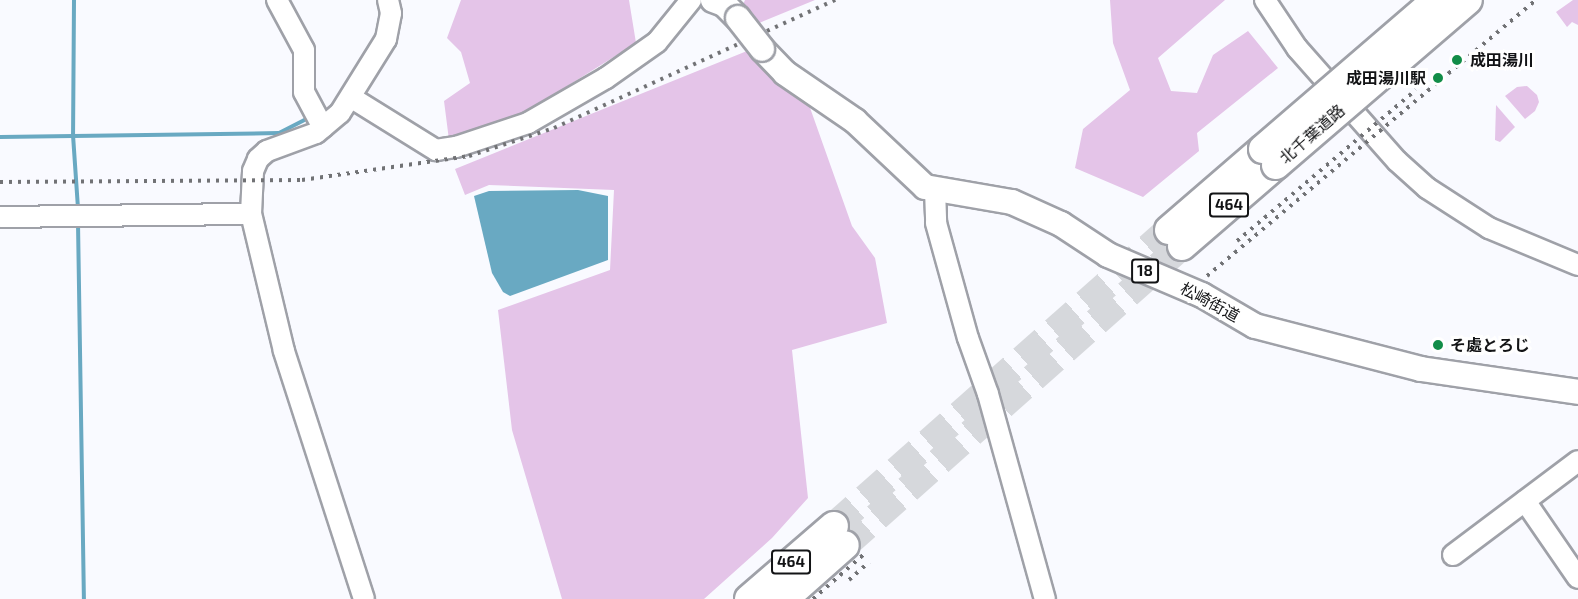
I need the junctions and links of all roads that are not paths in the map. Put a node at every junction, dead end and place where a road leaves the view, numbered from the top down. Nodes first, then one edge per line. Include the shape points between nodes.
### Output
1 (277, 0) edge
2 (388, 0) edge
3 (691, 0) edge
4 (713, 0) edge
5 (1265, 0) edge
6 (1436, 0) edge
7 (1468, 0) edge
8 (352, 98) junction
9 (322, 127) junction
10 (1269, 157) junction
11 (935, 189) junction
12 (250, 214) junction
13 (0, 217) edge
14 (1176, 238) tunnel mouth
15 (1578, 265) edge
16 (1578, 392) edge
17 (1578, 461) edge
18 (1525, 501) junction
19 (1453, 555) dead end
20 (1578, 577) edge
21 (364, 599) edge
22 (749, 599) edge
23 (784, 599) edge
24 (1044, 599) edge

1 - 9 street via 304,50 304,92
2 - 8 street via 391,13 386,39
3 - 8 street via 657,42 622,68 528,123 456,147 436,150
4 - 11 main road, 松崎街道 / 18, bridge via 724,4 738,18 785,73 855,122 917,182
5 - 15 street via 1297,48 1397,161 1427,188 1489,228
6 - 10 highway, 北千葉道路 / 464, bridge
7 - 10 highway, 北千葉道路 / 464, bridge
8 - 9 street
9 - 12 street via 258,159 253,171
10 - 14 highway, 北千葉道路 / 464
11 - 16 main road, 松崎街道 / 18 via 1012,202 1061,224 1108,255 1202,295 1255,326 1295,339 1421,369
11 - 24 street via 936,223 968,338 988,393
12 - 13 street
12 - 21 street via 284,351
17 - 18 street
18 - 19 street
18 - 20 street
22 - 23 highway, 464 via 839,535

